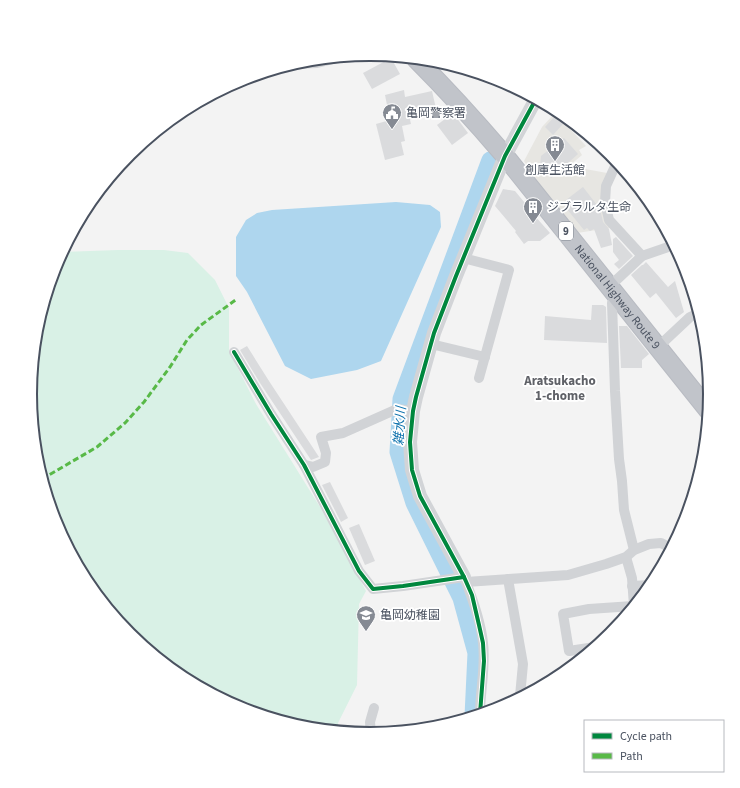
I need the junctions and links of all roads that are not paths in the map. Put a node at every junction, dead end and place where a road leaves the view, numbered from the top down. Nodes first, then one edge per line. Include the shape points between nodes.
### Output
1 (422, 65) edge
2 (533, 104) edge
3 (505, 156) junction
4 (614, 168) edge
5 (669, 247) edge
6 (642, 256) junction
7 (463, 258) junction
8 (614, 291) junction
9 (694, 315) edge
10 (431, 344) junction
11 (658, 347) junction
12 (234, 352) dead end
13 (485, 357) junction
14 (479, 378) dead end
15 (703, 403) edge
16 (413, 411) junction
17 (304, 465) junction
18 (666, 546) edge
19 (630, 553) junction
20 (465, 579) junction
21 (508, 579) junction
22 (632, 586) junction
23 (642, 586) edge
24 (633, 598) edge
25 (626, 607) edge
26 (585, 648) edge
27 (520, 691) edge
28 (374, 708) dead end
29 (480, 708) edge
30 (370, 727) edge

1 - 3 highway, National Highway Route 9 / 9
2 - 3 street
3 - 7 street
3 - 8 highway, National Highway Route 9 / 9
4 - 6 street via 606,186 605,202 609,220
5 - 6 street
6 - 8 street
7 - 10 street
7 - 13 street via 509,270
8 - 11 highway, National Highway Route 9 / 9
8 - 19 street via 612,303 619,459
9 - 11 street
10 - 13 street
10 - 16 street
11 - 15 highway, National Highway Route 9 / 9
12 - 17 street
13 - 14 street
16 - 17 street via 397,409 343,433 321,437 326,453 325,462 313,467
16 - 20 street via 410,442 412,470 420,496
17 - 20 street via 358,571 373,589
18 - 19 street via 661,543 649,544
19 - 21 street via 606,564 568,575
19 - 22 street
20 - 21 street
20 - 29 street via 472,595 483,643
21 - 27 street via 523,664
22 - 23 street
22 - 24 street
25 - 26 street via 563,614 569,650
28 - 30 street

